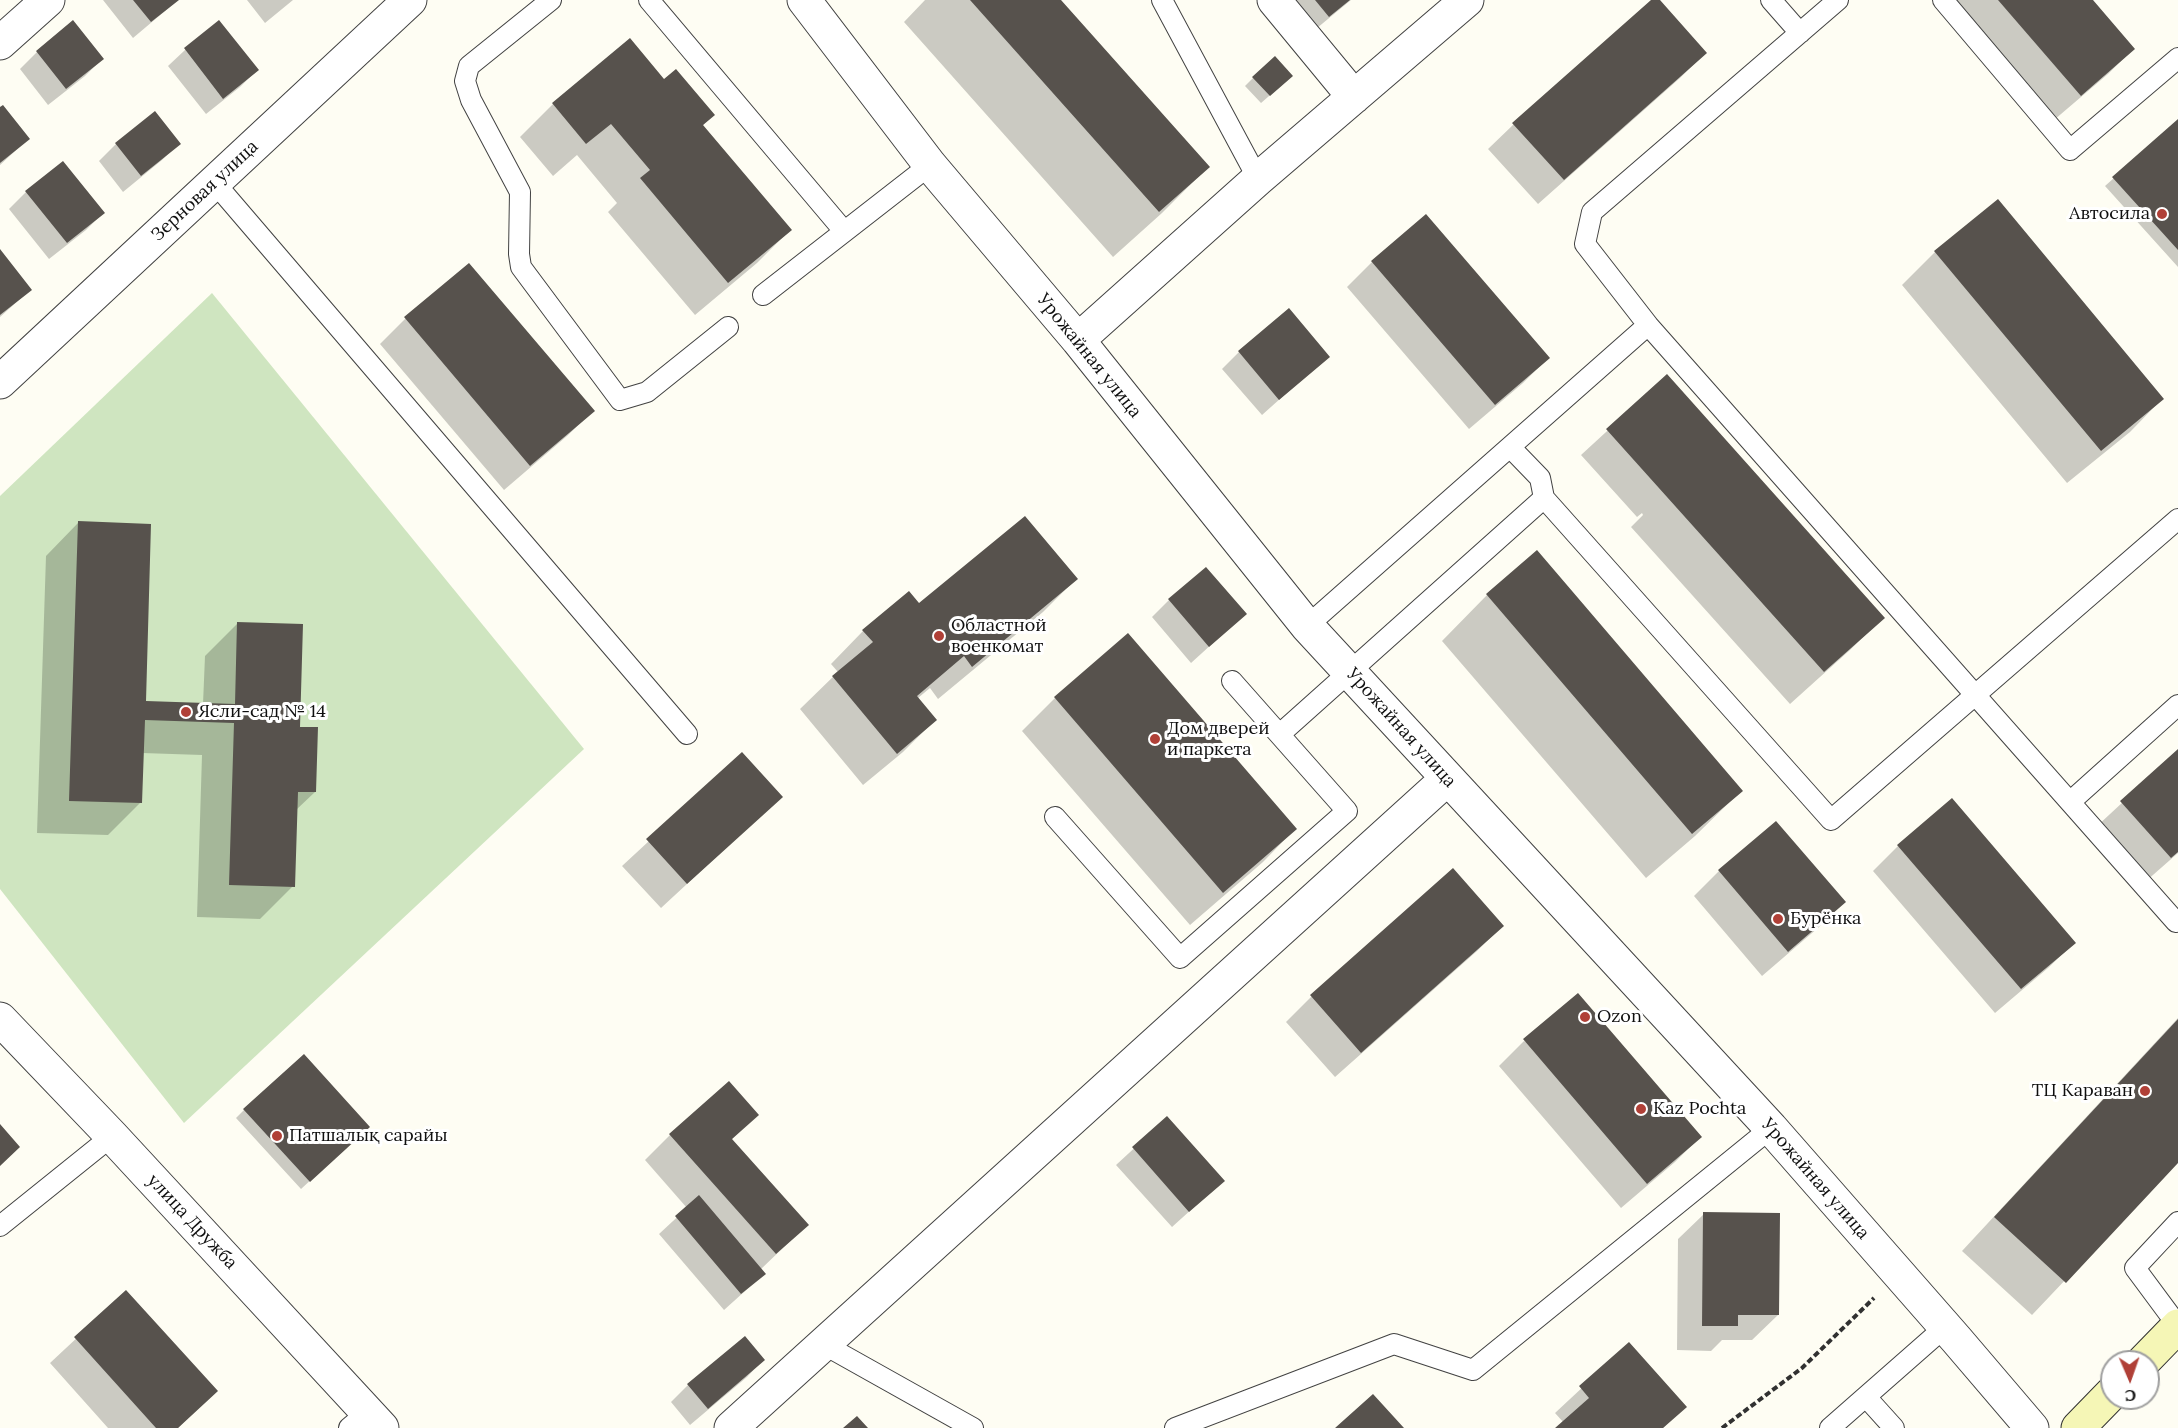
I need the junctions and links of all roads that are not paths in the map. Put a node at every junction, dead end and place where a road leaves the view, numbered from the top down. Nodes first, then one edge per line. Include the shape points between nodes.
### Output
1 (48, 0) edge
2 (410, 0) edge
3 (551, 0) edge
4 (649, 0) edge
5 (804, 0) edge
6 (1162, 0) edge
7 (1274, 0) edge
8 (1467, 0) edge
9 (1771, 0) edge
10 (1838, 0) edge
11 (1943, 0) edge
12 (1800, 33) junction
13 (0, 43) edge
14 (2178, 58) edge
15 (1354, 97) junction
16 (930, 165) junction
17 (1258, 179) junction
18 (214, 182) junction
19 (844, 231) junction
20 (763, 295) dead end
21 (1648, 326) junction
22 (728, 327) dead end
23 (1078, 340) junction
24 (0, 382) edge
25 (1510, 447) junction
26 (1544, 498) junction
27 (2178, 519) edge
28 (1307, 626) junction
29 (1350, 671) junction
30 (1232, 681) dead end
31 (1975, 695) junction
32 (2178, 705) edge
33 (687, 734) dead end
34 (1280, 734) junction
35 (1447, 779) junction
36 (2070, 802) junction
37 (1055, 817) dead end
38 (2176, 922) dead end
39 (0, 1019) edge
40 (1771, 1128) junction
41 (112, 1136) junction
42 (2178, 1222) edge
43 (0, 1226) edge
44 (2178, 1326) edge
45 (1945, 1327) junction
46 (823, 1344) junction
47 (2155, 1350) edge
48 (1866, 1397) junction
49 (2100, 1405) edge
50 (366, 1423) edge
51 (731, 1428) edge
52 (973, 1428) edge
53 (1175, 1428) edge
54 (1830, 1428) edge
55 (1894, 1428) edge
56 (2032, 1428) edge
57 (2078, 1428) edge

1 - 13 street
2 - 18 street, Зерновая улица
3 - 22 lane via 468,66 465,81 471,100 520,192 521,267 620,400 647,392
4 - 19 lane
5 - 16 street, Урожайная улица
6 - 17 lane
7 - 15 street
8 - 15 street
9 - 12 lane
10 - 12 lane
11 - 14 lane via 2070,150
12 - 21 lane via 1592,212 1585,243
15 - 17 street
16 - 19 lane
16 - 23 street, Урожайная улица
17 - 23 street
18 - 24 street, Зерновая улица
18 - 33 lane
19 - 20 lane
21 - 25 lane
21 - 31 lane
23 - 28 street, Урожайная улица
25 - 26 lane via 1540,478
25 - 28 lane
26 - 29 lane
26 - 31 lane via 1831,820
27 - 31 lane
28 - 29 street, Урожайная улица
29 - 34 lane
29 - 35 street, Урожайная улица
30 - 34 lane
31 - 36 lane
32 - 36 lane
34 - 37 lane via 1347,811 1180,958
35 - 40 street, Урожайная улица
35 - 46 street
36 - 38 lane
39 - 41 street, улица Дружба
40 - 45 street, Урожайная улица
40 - 53 lane via 1473,1370 1394,1344
41 - 43 lane
41 - 50 street, улица Дружба
42 - 44 lane via 2135,1268
44 - 47 main road
45 - 48 lane
45 - 56 street, Урожайная улица
46 - 51 street
46 - 52 lane
48 - 54 lane
48 - 55 lane
49 - 57 main road

